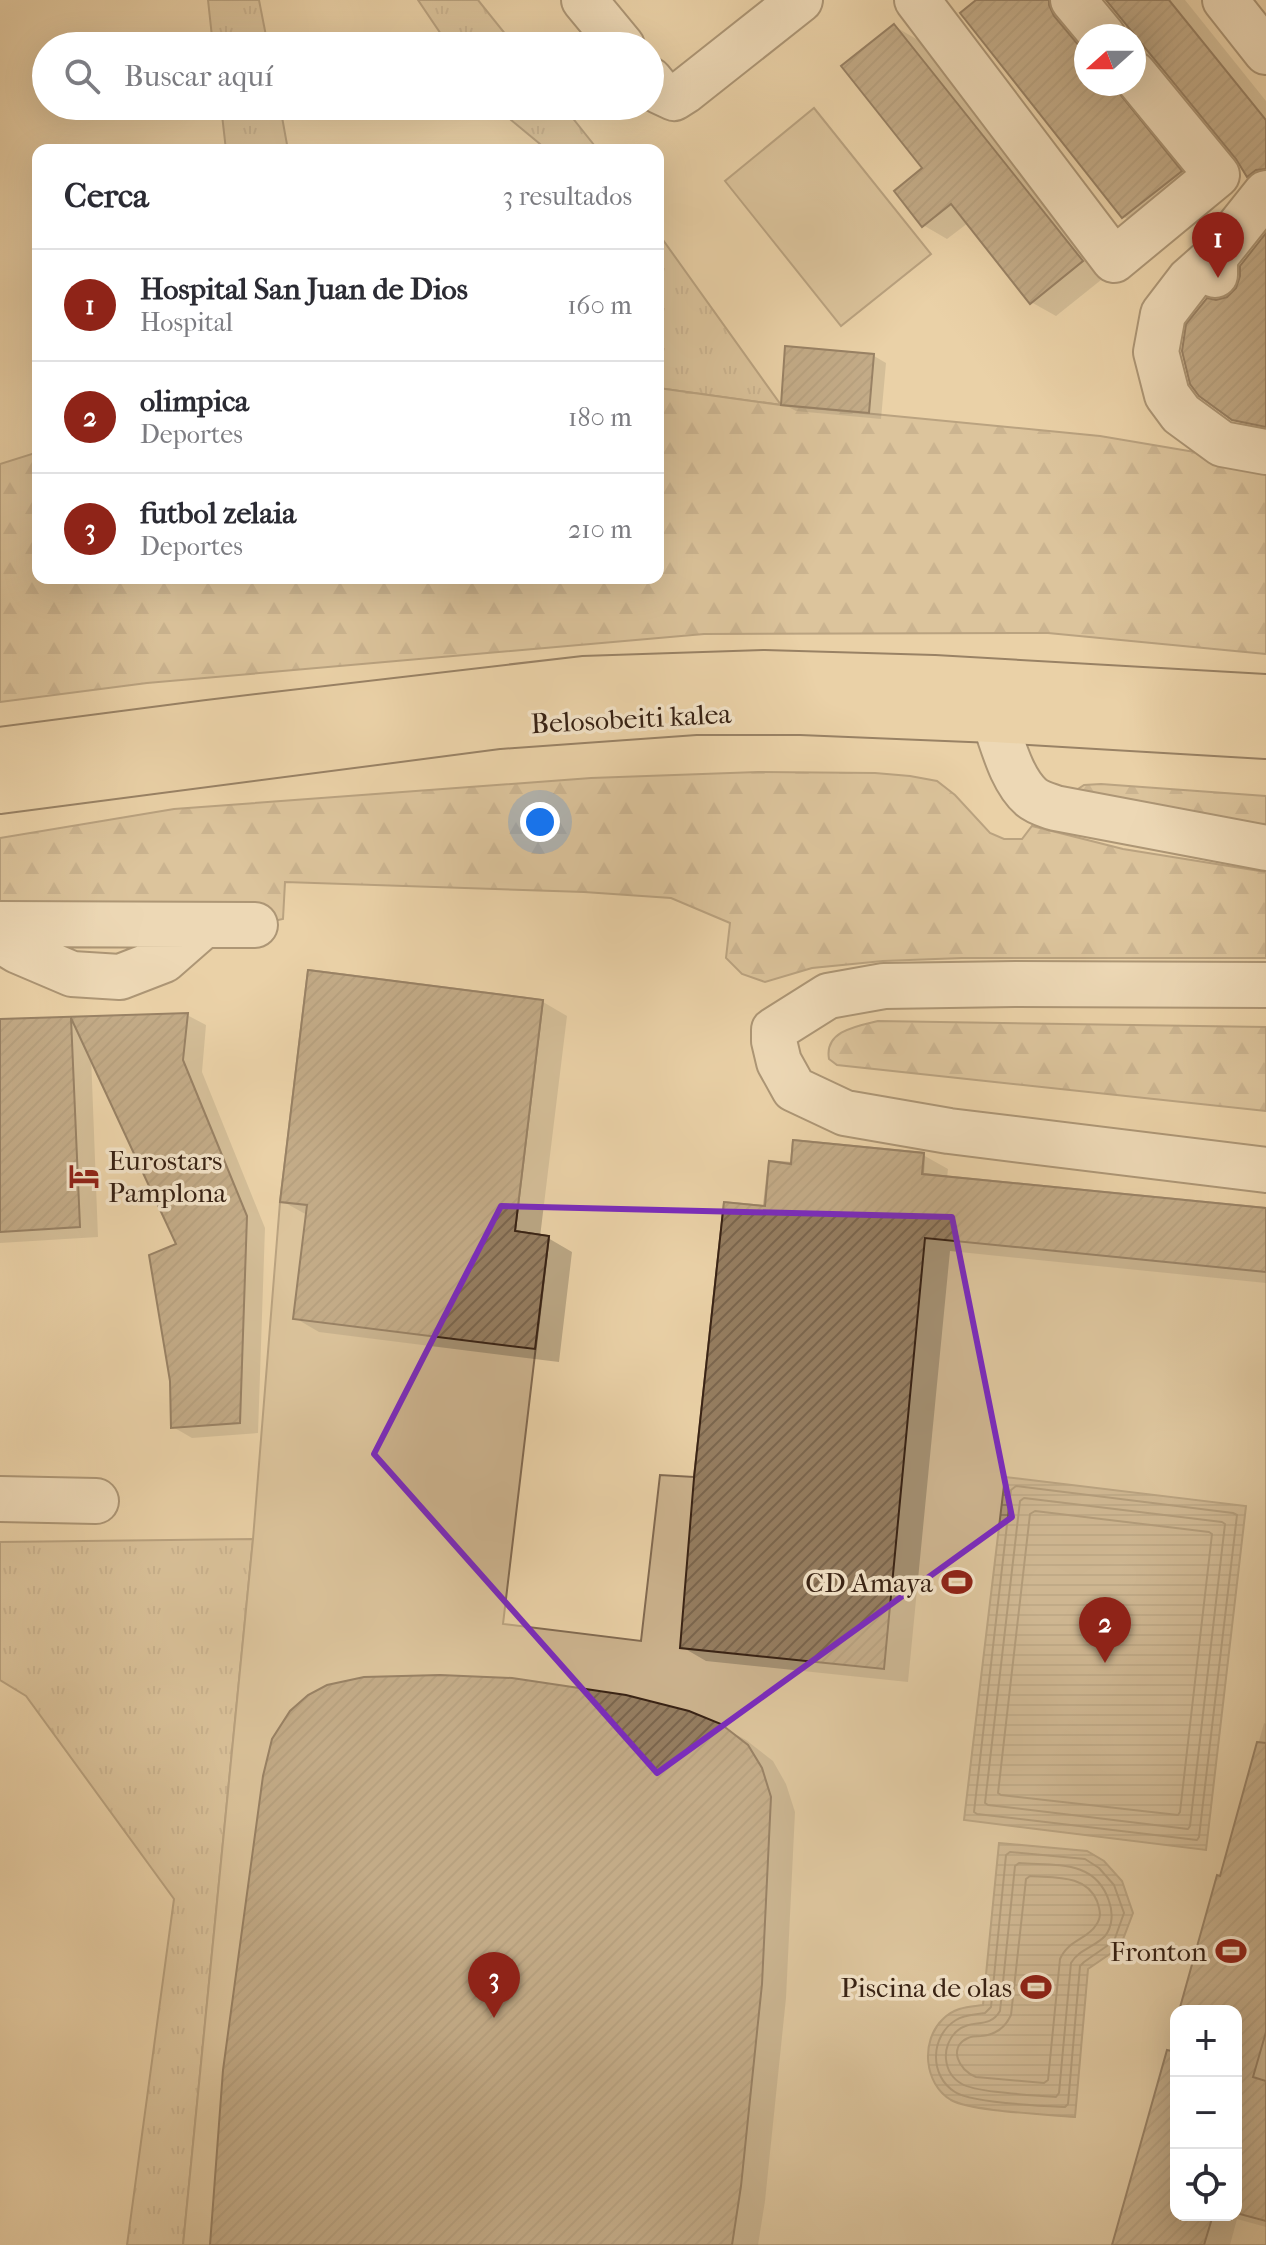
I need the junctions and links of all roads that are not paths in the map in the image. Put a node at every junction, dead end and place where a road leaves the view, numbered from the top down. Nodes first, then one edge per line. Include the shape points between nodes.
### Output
1 (584, 0) edge
2 (800, 0) edge
3 (917, 0) edge
4 (1073, 0) edge
5 (1225, 0) edge
6 (1093, 24) edge
7 (610, 32) edge
8 (1266, 52) edge
9 (1146, 89) edge
10 (664, 93) edge
11 (1266, 193) edge
12 (1266, 452) edge
13 (1266, 697) edge
14 (994, 720) junction
15 (1266, 736) edge
16 (0, 750) edge
17 (0, 791) edge
18 (1266, 848) edge
19 (0, 924) edge
20 (204, 925) junction
21 (255, 925) dead end
22 (0, 940) edge
23 (1266, 985) edge
24 (1266, 1170) edge
25 (0, 1499) edge
26 (96, 1501) dead end

1 - 7 street
2 - 10 street via 685,91 674,98
3 - 9 street via 1114,260 1217,175
4 - 6 street
5 - 8 street
11 - 12 street via 1215,266 1189,280 1163,314 1156,352 1167,395 1181,414 1222,444
13 - 16 main road, Belosobeiti kalea via 779,673 583,679
14 - 15 main road, Belosobeiti kalea
14 - 17 main road, Belosobeiti kalea via 801,712 604,717
14 - 18 street via 1015,774 1034,800
19 - 20 street
20 - 21 street
20 - 22 street via 164,960 120,977 72,974
23 - 24 street via 884,986 828,996 774,1030 779,1062 794,1089 845,1113
25 - 26 street

